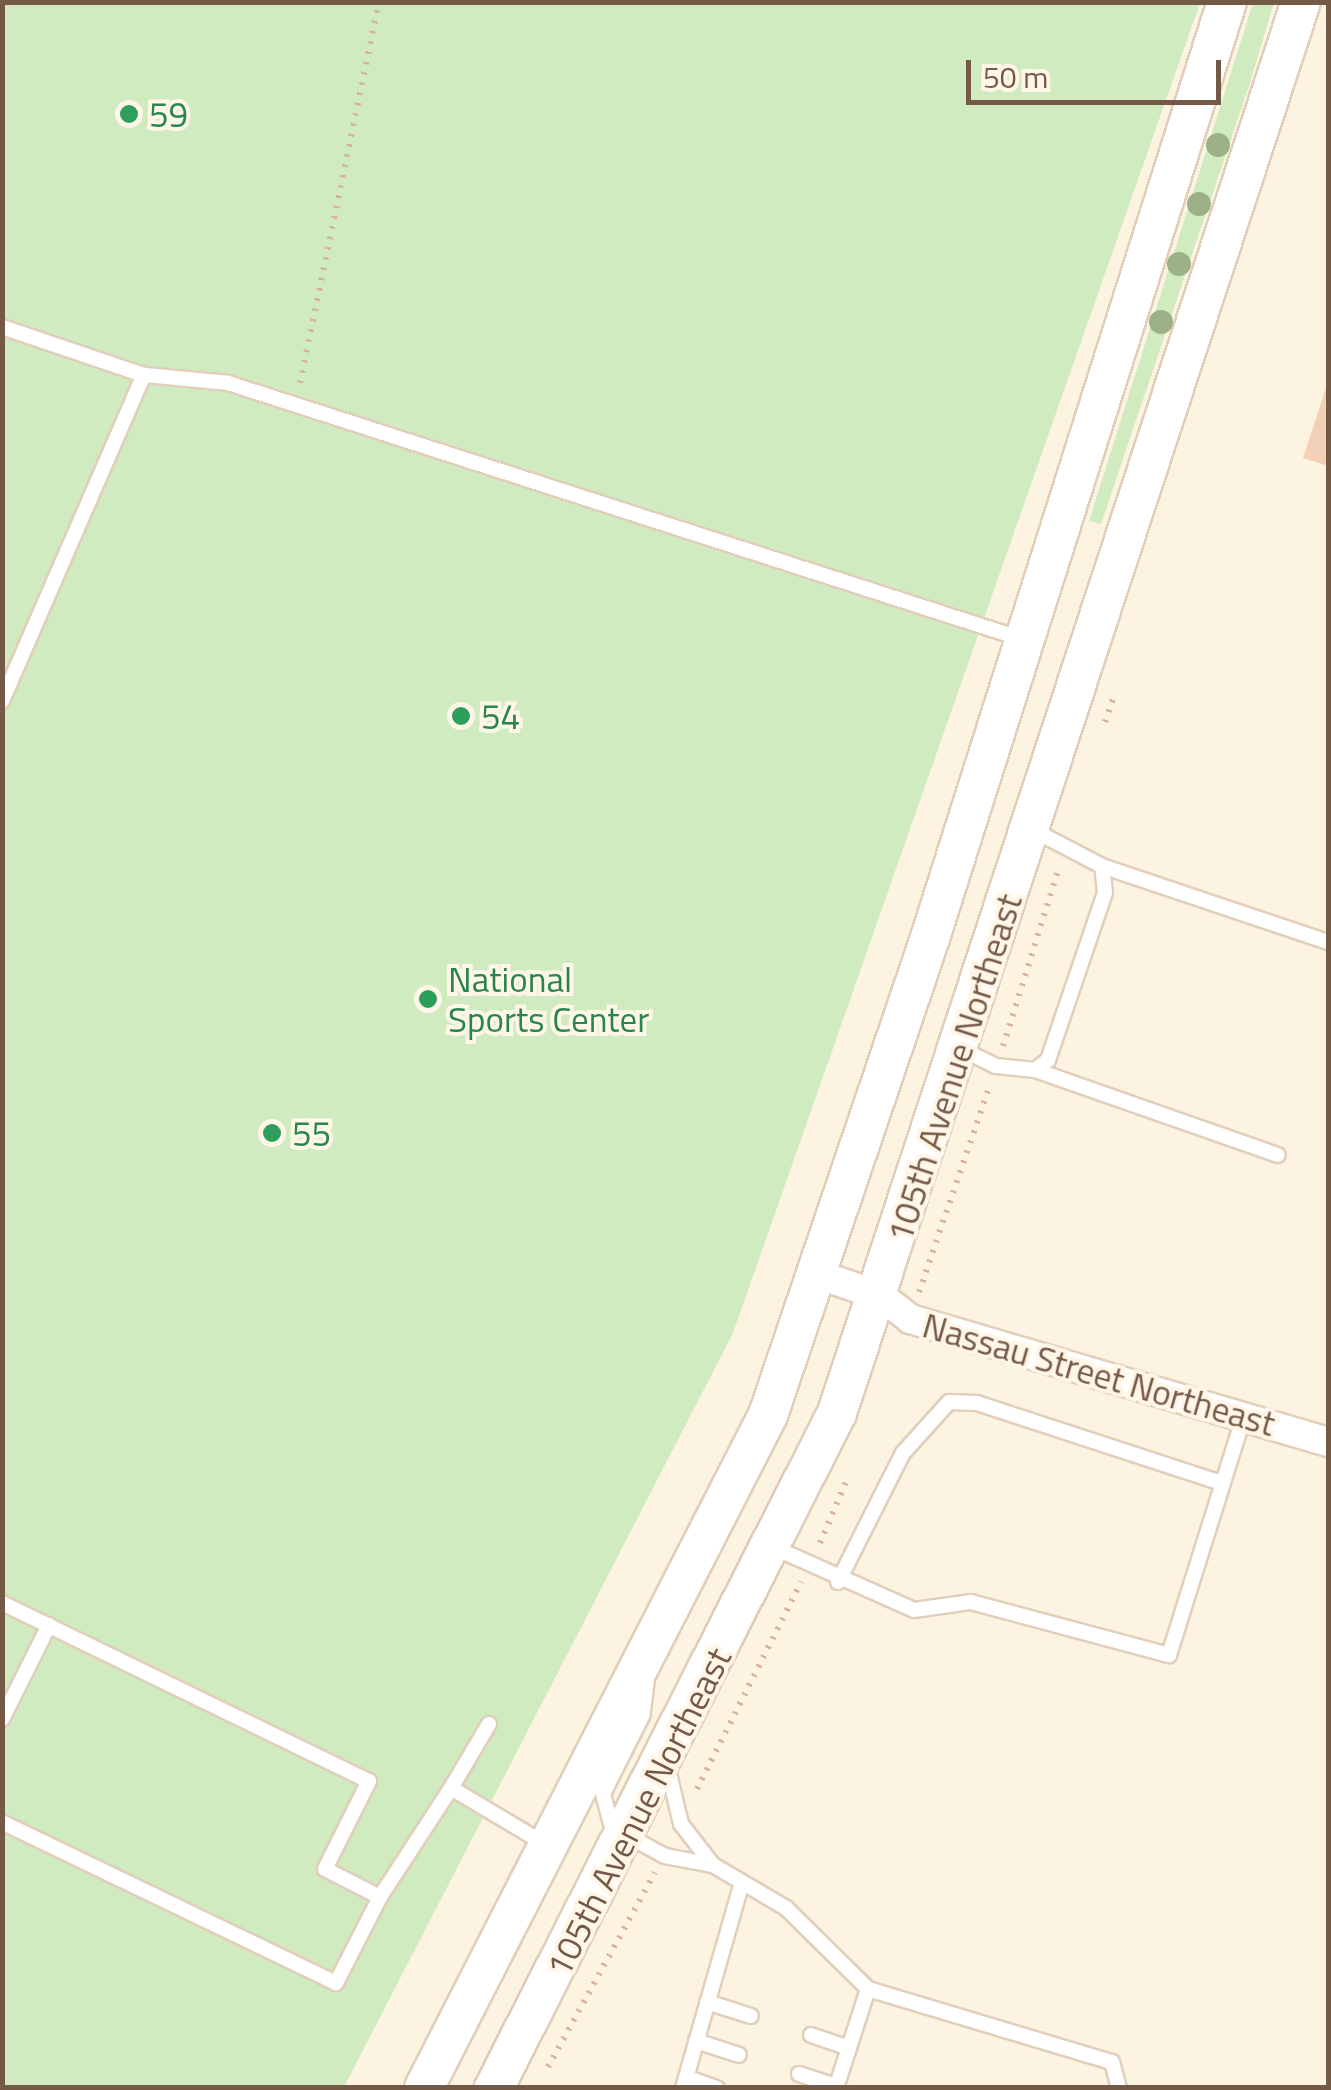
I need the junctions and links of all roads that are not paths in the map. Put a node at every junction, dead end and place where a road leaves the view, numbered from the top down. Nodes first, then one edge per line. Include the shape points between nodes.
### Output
1 (1227, 2) edge
2 (1301, 2) edge
3 (2, 327) edge
4 (144, 375) junction
5 (1026, 640) junction
6 (2, 701) edge
7 (1030, 828) junction
8 (1102, 866) junction
9 (1328, 942) edge
10 (960, 1049) junction
11 (1035, 1070) junction
12 (1278, 1156) dead end
13 (819, 1275) junction
14 (881, 1296) junction
15 (1244, 1414) junction
16 (1328, 1442) edge
17 (1222, 1483) junction
18 (776, 1548) junction
19 (838, 1582) junction
20 (2, 1603) edge
21 (48, 1626) junction
22 (650, 1658) junction
23 (2, 1719) edge
24 (489, 1724) dead end
25 (668, 1756) junction
26 (451, 1788) junction
27 (2, 1822) edge
28 (628, 1837) junction
29 (548, 1846) junction
30 (713, 1865) junction
31 (742, 1882) junction
32 (380, 1897) junction
33 (868, 1989) junction
34 (707, 2002) junction
35 (751, 2016) dead end
36 (811, 2036) dead end
37 (696, 2042) junction
38 (849, 2048) junction
39 (739, 2055) dead end
40 (799, 2074) dead end
41 (684, 2082) edge
42 (836, 2087) edge
43 (424, 2088) edge
44 (494, 2088) edge
45 (717, 2088) edge
46 (1119, 2088) edge

1 - 5 street, 105th Avenue Northeast
2 - 7 street, 105th Avenue Northeast
3 - 4 lane
4 - 5 lane via 228,384 296,404
4 - 6 lane
5 - 13 street, 105th Avenue Northeast
7 - 8 lane
7 - 10 street, 105th Avenue Northeast
8 - 9 lane
8 - 11 lane via 1105,893 1048,1060
10 - 11 lane via 996,1066
10 - 14 street, 105th Avenue Northeast
11 - 12 lane
13 - 14 street, Nassau Street Northeast
13 - 22 street, 105th Avenue Northeast via 768,1415
14 - 15 street, Nassau Street Northeast via 910,1319
14 - 18 street, 105th Avenue Northeast
15 - 16 street, Nassau Street Northeast
15 - 17 lane
17 - 19 lane via 977,1402 949,1402 903,1453
17 - 19 lane via 1169,1655 971,1602 914,1610
18 - 19 lane
18 - 25 street, 105th Avenue Northeast
20 - 21 lane
21 - 23 lane
21 - 32 lane via 369,1781 325,1870
22 - 28 lane via 643,1714 604,1794 612,1826
22 - 29 street, 105th Avenue Northeast
24 - 26 lane
25 - 28 street, 105th Avenue Northeast
25 - 30 lane via 680,1824
26 - 29 lane
26 - 32 lane
27 - 32 lane via 336,1984
28 - 30 lane
28 - 44 street, 105th Avenue Northeast
29 - 43 street, 105th Avenue Northeast
30 - 31 lane
31 - 33 lane via 786,1908
31 - 34 lane
33 - 38 lane
33 - 46 lane via 1112,2062
34 - 35 lane
34 - 37 lane
36 - 38 lane
37 - 39 lane
37 - 41 lane
38 - 42 lane
40 - 42 lane
41 - 45 lane

